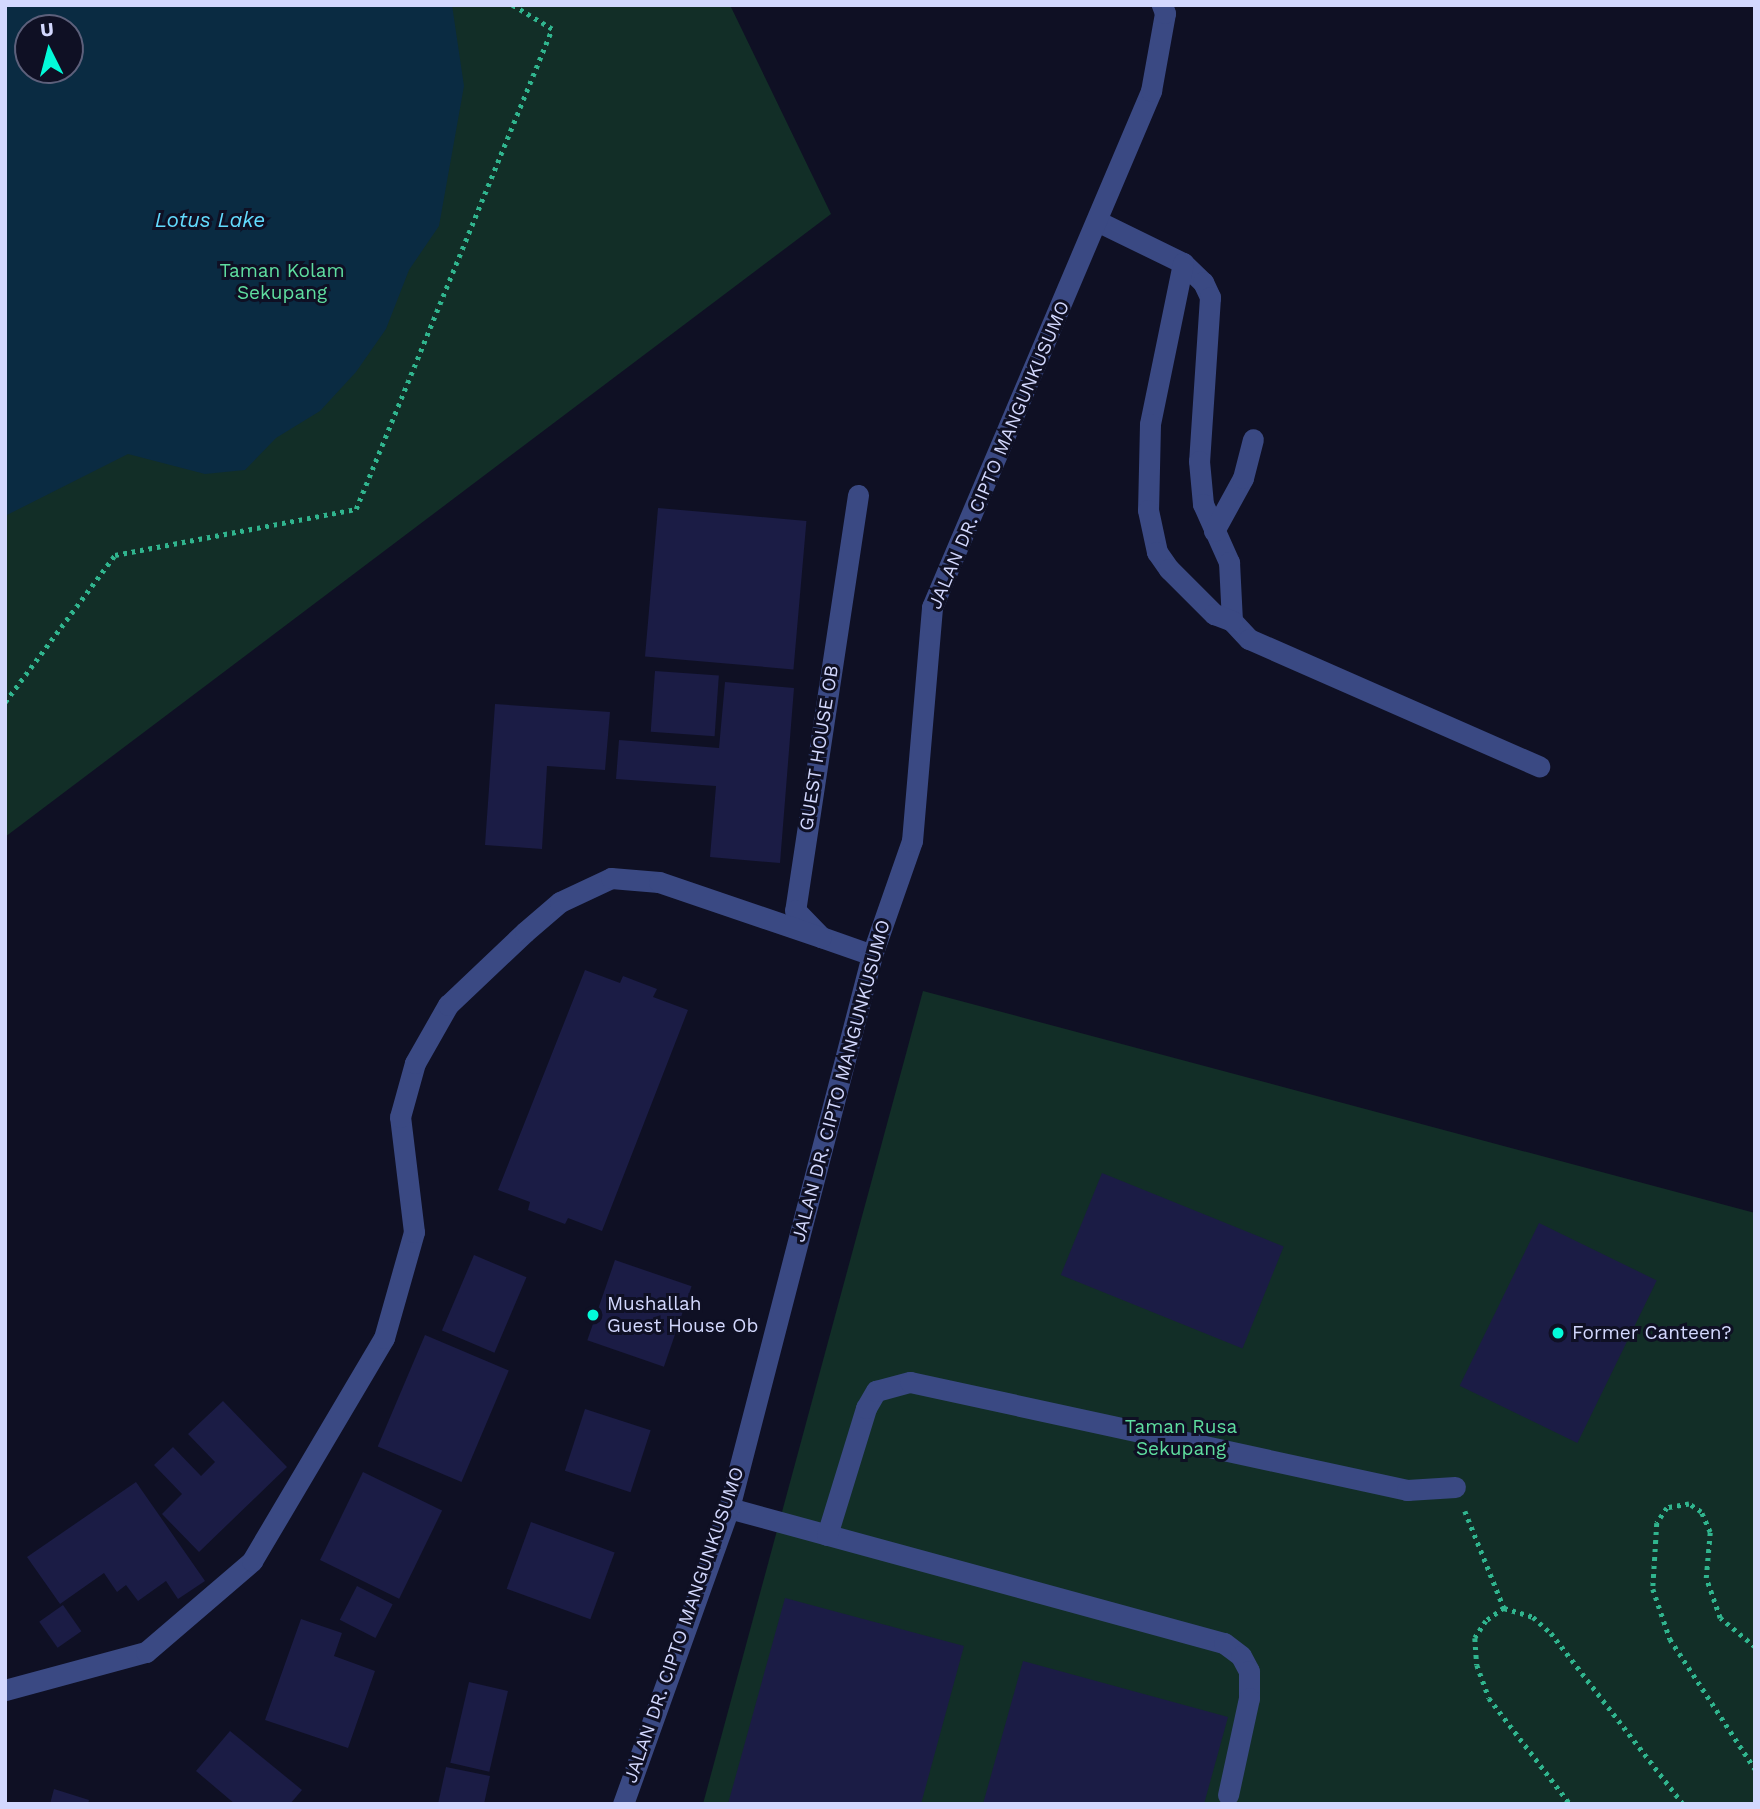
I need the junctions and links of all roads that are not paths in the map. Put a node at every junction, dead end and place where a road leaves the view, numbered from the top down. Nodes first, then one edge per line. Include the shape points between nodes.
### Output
1 (1166, 8) edge
2 (1097, 221) junction
3 (1183, 262) junction
4 (1253, 439) dead end
5 (858, 495) dead end
6 (1214, 531) junction
7 (1232, 621) junction
8 (1539, 766) dead end
9 (821, 937) junction
10 (872, 955) junction
11 (1455, 1487) road end
12 (729, 1508) junction
13 (827, 1535) junction
14 (5, 1690) edge
15 (1228, 1795) dead end
16 (623, 1804) edge

1 - 2 street, JALAN DR. CIPTO MANGUNKUSUMO via 1151,91
2 - 3 street
2 - 10 street, JALAN DR. CIPTO MANGUNKUSUMO via 932,607 912,841
3 - 6 street via 1203,282 1210,297 1199,424 1203,504
3 - 7 street via 1150,424 1148,510 1157,552 1169,569 1214,614
4 - 6 street via 1243,478
5 - 9 street, GUEST HOUSE OB via 795,910
6 - 7 street via 1228,562
7 - 8 street via 1249,639
9 - 10 street, GUEST HOUSE OB
9 - 14 street via 659,882 611,878 560,902 525,932 448,1005 415,1063 400,1117 414,1232 384,1339 252,1561 146,1652
10 - 12 street, JALAN DR. CIPTO MANGUNKUSUMO
11 - 13 street via 1407,1490 910,1382 876,1391 866,1408
12 - 13 street
12 - 16 street, JALAN DR. CIPTO MANGUNKUSUMO
13 - 15 street via 1224,1643 1241,1656 1249,1671 1249,1698

